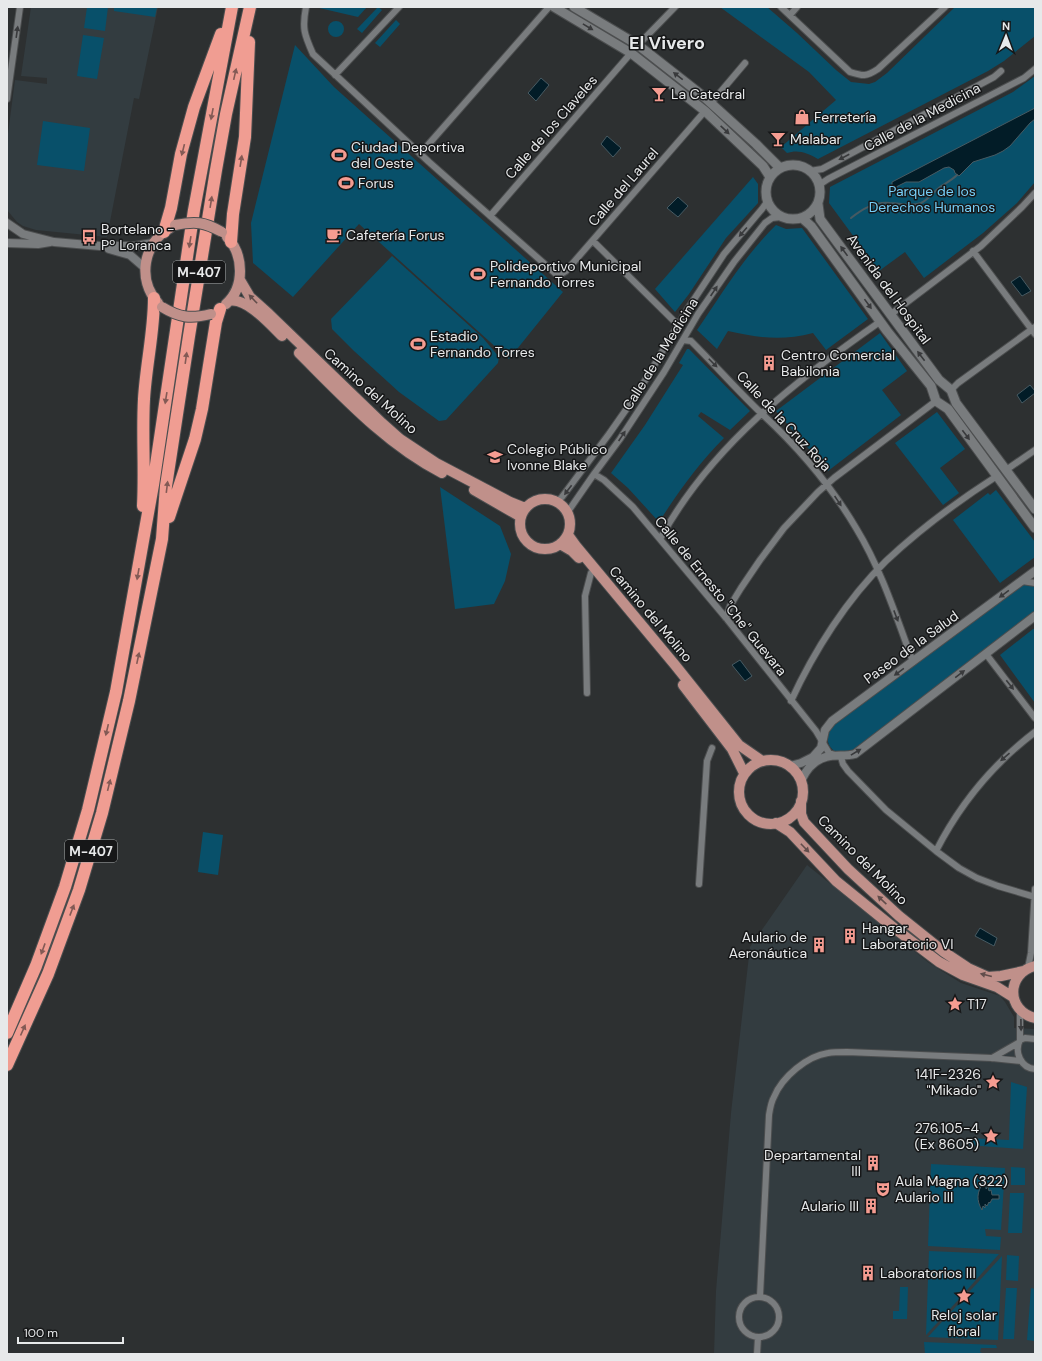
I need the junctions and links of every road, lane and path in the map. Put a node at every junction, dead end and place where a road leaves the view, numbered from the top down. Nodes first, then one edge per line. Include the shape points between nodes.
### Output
1 (20, 7) edge
2 (232, 7) edge
3 (250, 7) edge
4 (306, 7) edge
5 (399, 7) edge
6 (549, 7) edge
7 (554, 7) edge
8 (574, 7) edge
9 (675, 7) edge
10 (781, 7) edge
11 (797, 7) edge
12 (945, 7) edge
13 (790, 15) junction
14 (638, 45) junction
15 (631, 53) junction
16 (745, 63) dead end
17 (1035, 69) edge
18 (1001, 71) dead end
19 (335, 75) junction
20 (7, 98) edge
21 (712, 102) junction
22 (705, 111) junction
23 (420, 154) junction
24 (780, 168) junction
25 (810, 170) junction
26 (770, 177) junction
27 (819, 185) junction
28 (1035, 193) edge
29 (767, 202) junction
30 (818, 204) junction
31 (490, 216) junction
32 (781, 217) junction
33 (802, 218) junction
34 (7, 223) edge
35 (164, 232) junction
36 (593, 241) junction
37 (7, 242) edge
38 (54, 242) junction
39 (232, 242) junction
40 (153, 243) junction
41 (100, 246) junction
42 (973, 252) junction
43 (145, 268) junction
44 (240, 280) junction
45 (154, 298) junction
46 (220, 308) junction
47 (890, 315) junction
48 (880, 322) junction
49 (678, 325) junction
50 (1034, 330) edge
51 (683, 340) junction
52 (950, 391) junction
53 (938, 400) junction
54 (761, 413) junction
55 (1035, 450) edge
56 (1006, 470) junction
57 (594, 474) junction
58 (997, 476) junction
59 (827, 484) junction
60 (557, 502) junction
61 (1035, 509) edge
62 (523, 513) junction
63 (567, 513) junction
64 (1035, 528) edge
65 (568, 535) junction
66 (145, 536) junction
67 (162, 539) junction
68 (660, 539) junction
69 (560, 544) junction
70 (878, 570) junction
71 (1035, 571) edge
72 (591, 573) junction
73 (1022, 581) junction
74 (1035, 583) edge
75 (1035, 616) edge
76 (726, 618) junction
77 (986, 654) junction
78 (913, 662) junction
79 (587, 693) dead end
80 (791, 701) junction
81 (1035, 718) edge
82 (1035, 732) edge
83 (823, 740) junction
84 (712, 748) dead end
85 (841, 757) junction
86 (762, 761) junction
87 (790, 766) junction
88 (744, 773) junction
89 (801, 781) junction
90 (801, 801) junction
91 (776, 824) junction
92 (936, 851) junction
93 (699, 884) dead end
94 (1035, 889) edge
95 (1035, 897) edge
96 (1029, 968) edge
97 (1014, 997) junction
98 (1020, 1010) junction
99 (1035, 1018) edge
100 (7, 1033) edge
101 (1035, 1039) edge
102 (1019, 1041) junction
103 (992, 1058) junction
104 (1020, 1061) junction
105 (7, 1066) edge
106 (1035, 1069) edge
107 (760, 1296) junction
108 (758, 1337) junction
109 (757, 1354) edge

20 -> 1 street
2 -> 35 highway via 228,10 194,107
2 -> 66 highway, M-407 via 194,210
39 -> 3 highway via 233,214 245,137 247,52 252,14
67 -> 3 highway, M-407 via 166,486 216,170
4 - 19 street via 303,24 308,43 313,54
5 - 19 street
6 - 23 street
7 -> 15 main road
8 - 14 main road
9 - 14 street
10 - 13 street
11 - 13 street
12 - 13 street via 878,69 869,75 860,76 850,72
21 -> 14 main road
15 - 22 main road
15 - 31 street, Calle de los Claveles
16 - 21 street
17 - 27 street, Calle de la Medicina via 1024,78
18 -> 25 street, Calle de la Medicina via 987,81 822,169
19 - 23 street
21 - 24 main road
22 -> 26 main road via 763,166
22 - 36 street, Calle del Laurel
23 - 31 street
24 - 25 main road via 794,165
24 - 26 main road
25 - 27 main road
26 - 29 main road via 765,191
27 - 30 main road
28 - 42 street via 998,231
29 - 32 main road via 772,211
29 -> 49 street via 724,254
30 - 33 main road
47 -> 30 main road, Avenida del Hospital via 820,219
31 - 36 street, Calle del Laurel via 556,274 566,271
32 - 33 main road
51 -> 32 street, Calle de la Medicina via 698,314 755,235 772,218
33 -> 48 main road, Avenida del Hospital via 812,226
34 - 38 street via 23,234
35 - 39 main road, bridge via 175,225 191,222 210,225
35 - 40 main road
36 - 49 street
37 - 38 street
38 - 41 street
39 - 44 main road via 238,253
40 - 41 street
40 - 43 main road via 147,254
41 - 43 street via 130,256
42 - 47 street
42 - 50 street
43 - 45 main road via 145,278
44 - 46 main road via 235,291
62 -> 44 main road, Camino del Molino via 510,502 436,463 400,439 250,297
45 - 46 main road, bridge via 162,307 184,317 197,317
45 - 66 highway via 144,400 145,476 142,527
46 - 62 main road, Camino del Molino via 233,300 242,302 396,445 420,462 508,509
46 - 67 highway via 195,439
52 -> 47 main road, Avenida del Hospital
48 - 53 main road, Avenida del Hospital via 931,386
48 - 54 street via 845,346
49 -> 60 street via 637,394
50 - 52 street
51 -> 54 street, Calle de la Cruz Roja via 691,341
57 -> 51 street, Calle de la Medicina via 620,439
52 - 53 main road via 949,402
52 - 53 main road via 938,388
52 - 56 main road, Avenida del Hospital via 956,403
53 -> 58 main road, Avenida del Hospital via 948,409
53 - 59 street
54 - 59 street, Calle de la Cruz Roja via 797,448
54 - 68 street via 723,451 697,483
55 - 56 street
56 - 61 main road, Avenida del Hospital
57 - 63 street, Calle de la Medicina
57 - 68 street, Calle de Ernesto "Che" Guevara via 633,507
58 - 64 main road, Avenida del Hospital
58 - 70 street via 921,530
59 -> 70 street, Calle de la Cruz Roja via 856,527
59 - 76 street via 784,528 741,588
60 - 62 main road via 540,500 532,503
60 - 63 main road
62 - 69 main road via 520,527 523,537 530,545 540,549 551,549
63 - 65 main road via 570,526
65 - 69 main road
65 - 86 main road, Camino del Molino via 739,745
66 -> 100 highway, M-407 via 116,692 88,810 65,887 36,966
105 -> 67 highway, M-407 via 48,974 80,890 120,738
68 - 76 street, Calle de Ernesto "Che" Guevara
69 - 72 main road, Camino del Molino via 572,551
70 -> 78 street, Calle de la Cruz Roja
70 - 80 street via 836,620
71 - 73 street, Paseo de la Salud
72 - 79 street, Camino del Molino via 585,596
72 - 88 main road, Camino del Molino via 732,749
73 - 74 street
73 -> 78 street, Paseo de la Salud
75 - 77 street
76 - 80 street, Calle de Ernesto "Che" Guevara
77 -> 81 street
85 -> 77 street via 855,754
78 -> 83 street, Paseo de la Salud via 832,721 825,730
80 - 83 street, Calle de Ernesto "Che" Guevara
82 -> 92 street via 998,764 976,788
83 - 85 street via 826,749
83 - 87 street, Paseo de la Salud via 821,748 813,757
84 - 93 street via 707,761
85 - 89 street via 826,756 817,761 807,770
85 - 92 street via 848,771 886,810
86 - 87 main road via 772,760
86 - 88 main road
87 - 89 main road
88 - 91 main road via 740,781 739,797 745,811 754,819
89 - 90 main road
90 - 91 main road via 796,812
96 -> 90 main road, Camino del Molino via 988,977 968,968 944,952 899,916 842,863 804,822
91 -> 97 main road, Camino del Molino via 790,832 836,881 939,962
92 - 95 street via 977,878
94 - 95 street
95 - 96 street
96 - 97 main road via 1015,982
97 - 98 main road
98 - 99 main road
98 -> 102 street
101 - 102 street via 1026,1038
102 - 103 street
102 - 104 street
103 - 104 street
103 - 107 street via 828,1053 816,1056 784,1080 774,1097 769,1115
104 - 106 street via 1028,1068
107 - 108 street via 774,1303 779,1318 778,1324 770,1334
107 - 108 street via 753,1297 743,1304 738,1316 746,1333
108 - 109 street

